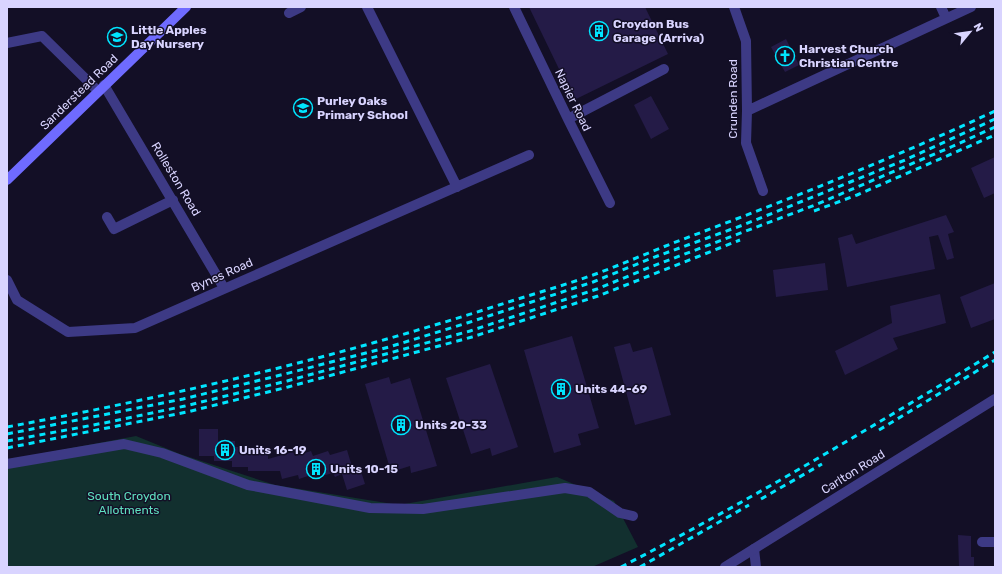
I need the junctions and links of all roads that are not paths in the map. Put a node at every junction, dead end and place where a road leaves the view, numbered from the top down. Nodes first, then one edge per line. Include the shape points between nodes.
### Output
1 (186, 7) edge
2 (301, 7) edge
3 (367, 7) edge
4 (514, 7) edge
5 (734, 7) edge
6 (940, 7) edge
7 (971, 7) edge
8 (290, 13) dead end
9 (946, 18) junction
10 (7, 43) edge
11 (664, 70) dead end
12 (101, 88) junction
13 (747, 111) junction
14 (568, 119) junction
15 (529, 155) dead end
16 (7, 180) edge
17 (457, 187) junction
18 (763, 191) dead end
19 (173, 200) junction
20 (610, 203) dead end
21 (106, 217) dead end
22 (7, 280) edge
23 (224, 288) junction
24 (995, 399) edge
25 (7, 464) edge
26 (633, 516) dead end
27 (982, 542) dead end
28 (995, 542) edge
29 (754, 549) junction
30 (725, 567) edge
31 (756, 567) edge

1 - 12 main road, Sanderstead Road
2 - 8 street
3 - 17 street
4 - 14 street, Napier Road
5 - 13 street, Crunden Road via 746,41
6 - 9 street
7 - 9 street
9 - 13 street
10 - 12 street, Rolleston Road via 42,36
11 - 14 street
12 - 16 main road, Sanderstead Road
12 - 19 street, Rolleston Road
13 - 18 street, Crunden Road via 746,143
14 - 20 street, Napier Road
15 - 17 street, Bynes Road
17 - 23 street, Bynes Road
19 - 21 street via 114,230
19 - 23 street, Rolleston Road
22 - 23 street, Bynes Road via 17,300 68,332 135,328
24 - 29 street, Carlton Road
25 - 26 street via 124,444 162,453 248,485 370,508 423,509 565,488 589,492 620,513
27 - 28 street
29 - 30 street, Carlton Road
29 - 31 street

